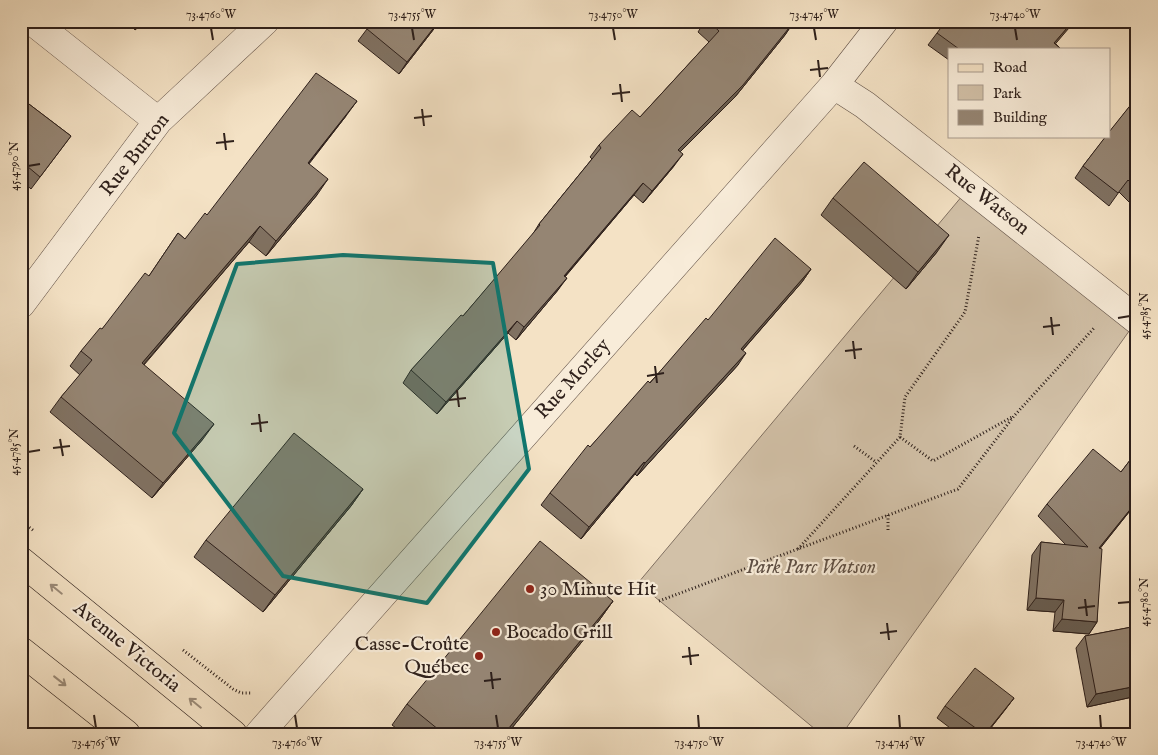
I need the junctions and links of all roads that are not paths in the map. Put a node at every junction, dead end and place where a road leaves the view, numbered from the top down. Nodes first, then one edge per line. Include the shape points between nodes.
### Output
1 (32, 21) edge
2 (265, 21) edge
3 (884, 21) edge
4 (834, 84) junction
5 (158, 121) junction
6 (21, 304) edge
7 (1137, 320) edge
8 (21, 561) edge
9 (21, 651) edge
10 (126, 734) edge
11 (233, 734) edge
12 (259, 734) edge

1 - 5 street
2 - 5 street, Rue Burton
3 - 4 street, Rue Morley
4 - 7 street, Rue Watson
4 - 12 street, Rue Morley
5 - 6 street, Rue Burton
11 -> 8 main road, Avenue Victoria
9 -> 10 main road

